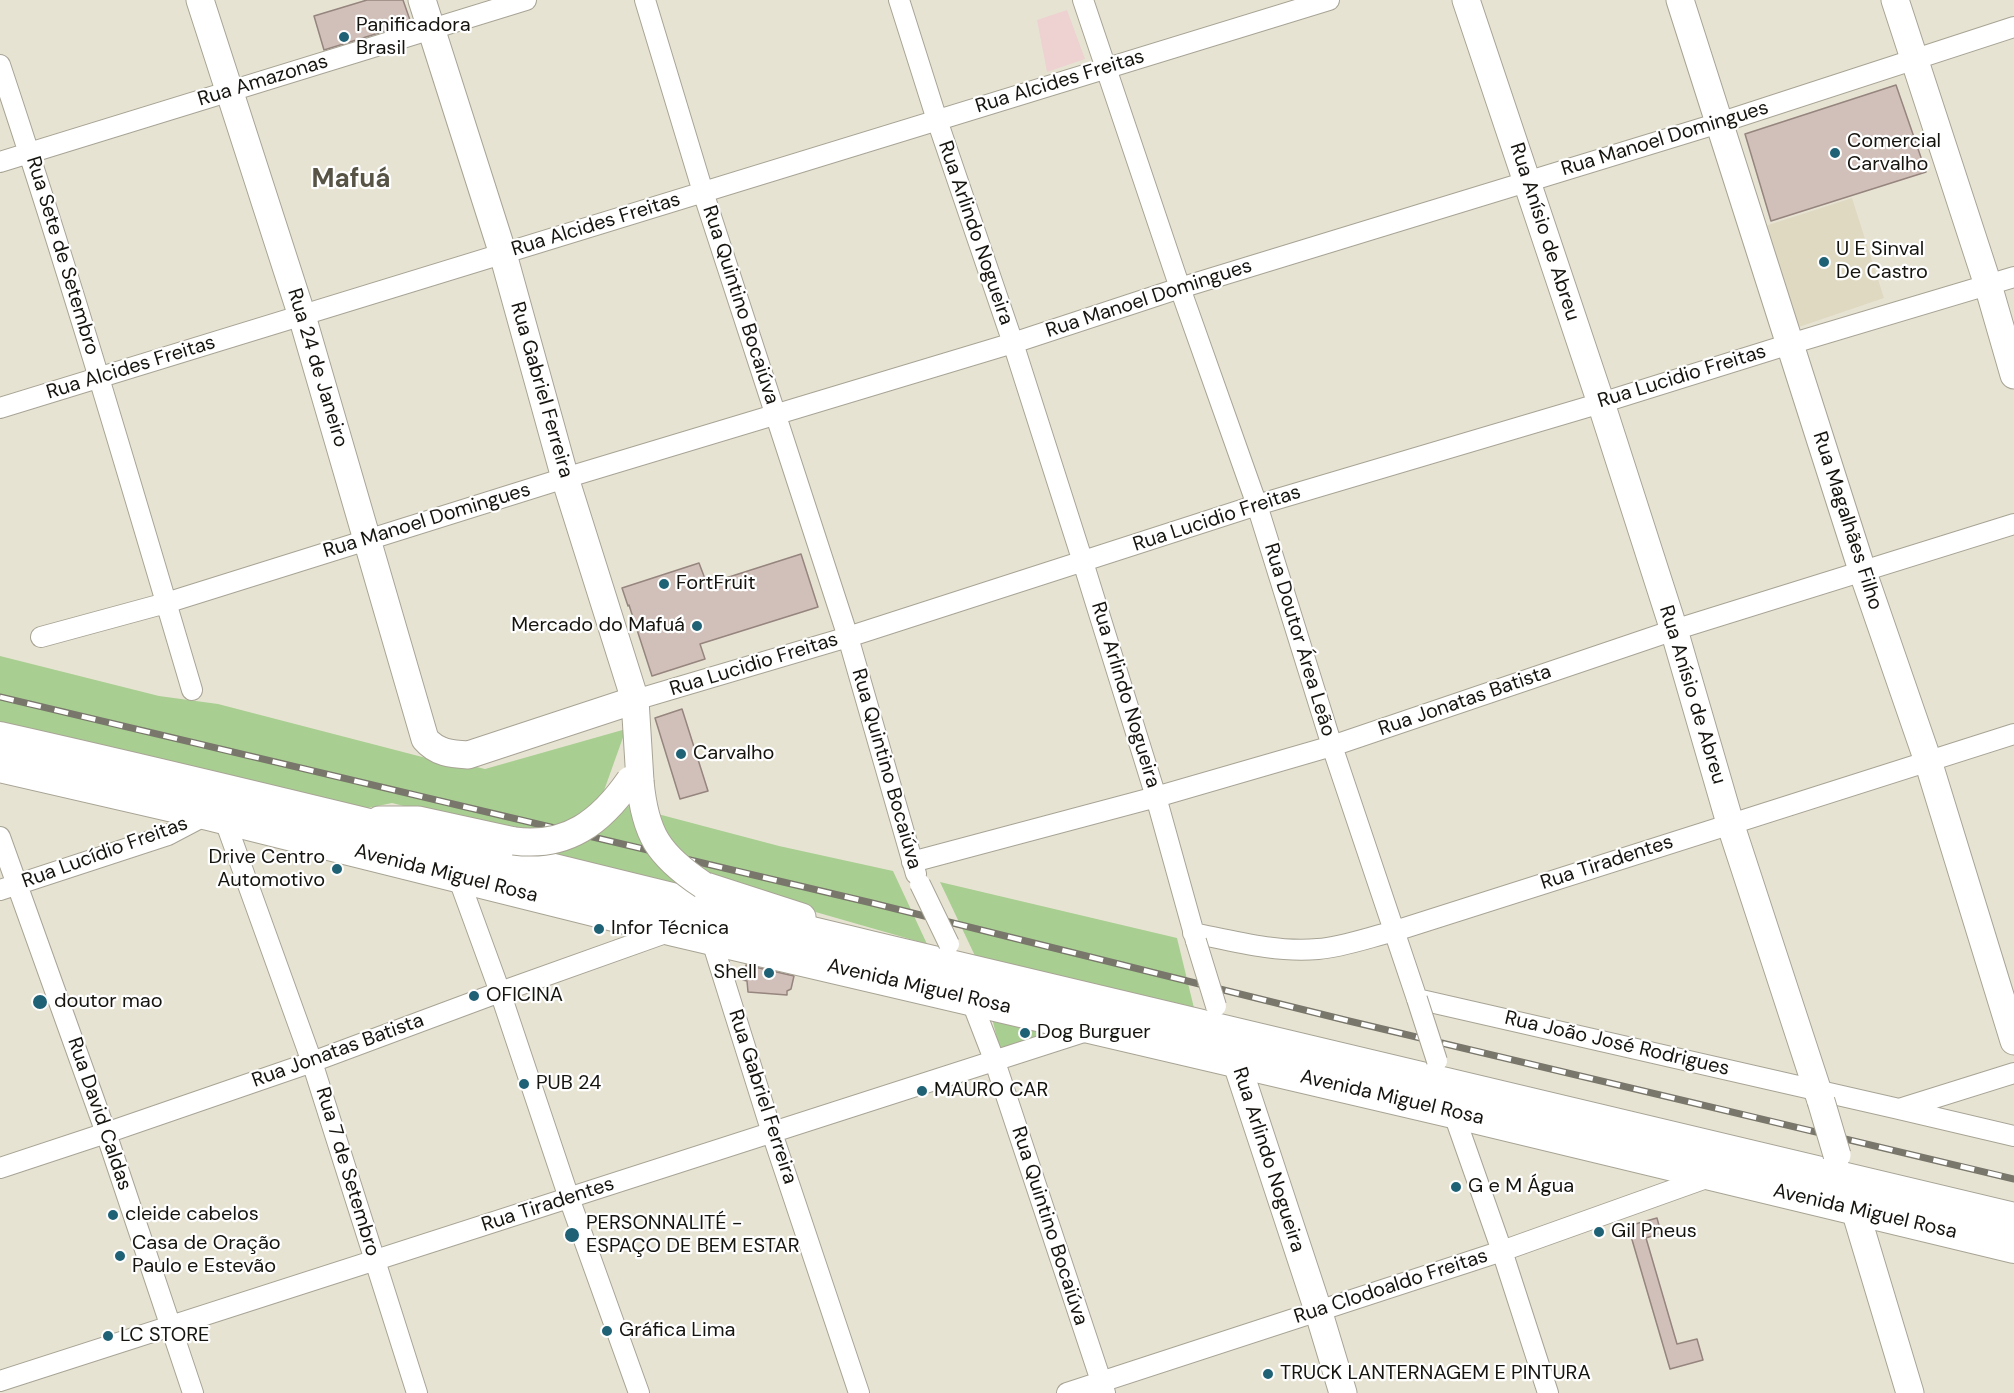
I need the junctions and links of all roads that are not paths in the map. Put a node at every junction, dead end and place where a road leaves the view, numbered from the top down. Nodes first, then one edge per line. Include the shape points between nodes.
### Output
1 (200, 0) edge
2 (422, 0) edge
3 (526, 0) edge
4 (645, 0) edge
5 (899, 0) edge
6 (1083, 0) edge
7 (1329, 0) edge
8 (1466, 0) edge
9 (1680, 0) edge
10 (1895, 0) edge
11 (2014, 27) edge
12 (431, 29) junction
13 (1914, 60) junction
14 (0, 65) edge
15 (1105, 68) junction
16 (229, 91) junction
17 (937, 120) junction
18 (1719, 123) junction
19 (29, 153) junction
20 (0, 162) edge
21 (1528, 181) junction
22 (703, 192) junction
23 (503, 254) junction
24 (2014, 277) edge
25 (1988, 285) junction
26 (1180, 288) junction
27 (302, 316) junction
28 (1013, 344) junction
29 (1790, 344) junction
30 (2014, 375) edge
31 (99, 377) junction
32 (1601, 403) junction
33 (0, 408) edge
34 (776, 416) junction
35 (565, 478) junction
36 (1257, 505) junction
37 (2014, 524) edge
38 (368, 539) junction
39 (1083, 562) junction
40 (1862, 570) junction
41 (166, 603) junction
42 (1674, 630) junction
43 (41, 637) dead end
44 (848, 637) junction
45 (192, 690) dead end
46 (635, 700) junction
47 (2014, 734) edge
48 (0, 738) edge
49 (425, 740) joint
50 (1332, 746) junction
51 (1928, 761) junction
52 (0, 766) edge
53 (636, 775) junction
54 (130, 781) junction
55 (1156, 797) junction
56 (216, 816) junction
57 (350, 820) junction
58 (1730, 823) junction
59 (0, 837) edge
60 (912, 862) junction
61 (458, 877) junction
62 (9, 887) edge
63 (674, 930) junction
64 (1395, 931) junction
65 (1195, 937) junction
66 (711, 938) junction
67 (871, 948) junction
68 (953, 956) junction
69 (500, 992) junction
70 (971, 999) junction
71 (1417, 999) junction
72 (1220, 1019) junction
73 (1095, 1029) junction
74 (2014, 1041) edge
75 (1236, 1061) junction
76 (312, 1062) junction
77 (995, 1062) junction
78 (1441, 1071) junction
79 (2014, 1073) edge
80 (1819, 1095) junction
81 (1899, 1109) junction
82 (1453, 1112) junction
83 (106, 1133) junction
84 (772, 1133) junction
85 (2014, 1136) edge
86 (1841, 1166) junction
87 (0, 1168) edge
88 (1713, 1176) junction
89 (569, 1198) junction
90 (1854, 1209) junction
91 (2014, 1219) edge
92 (2014, 1247) edge
93 (1502, 1251) junction
94 (374, 1260) junction
95 (1318, 1311) junction
96 (171, 1326) junction
97 (0, 1381) edge
98 (1103, 1387) edge
99 (193, 1393) edge
100 (417, 1393) edge
101 (639, 1393) edge
102 (859, 1393) edge
103 (1067, 1393) edge
104 (1343, 1393) edge
105 (1548, 1393) edge
106 (1911, 1393) edge

1 - 16 main road, Rua 24 de Janeiro
2 - 12 main road, Rua Gabriel Ferreira
3 - 12 street, Rua Amazonas
4 - 22 street, Rua Quintino Bocaiúva
5 - 17 street, Rua Arlindo Nogueira
6 - 15 street, Rua Doutor Área Leão
7 - 15 street, Rua Alcides Freitas
8 - 21 main road, Rua Anísio de Abreu
9 - 18 main road, Rua Magalhães Filho
10 - 13 main road
11 - 13 street, Rua Manoel Domingues
12 - 16 street, Rua Amazonas
12 - 23 main road, Rua Gabriel Ferreira
13 - 18 street, Rua Manoel Domingues
13 - 25 main road
14 - 19 street, Rua Sete de Setembro
15 - 17 street, Rua Alcides Freitas
15 - 26 street, Rua Doutor Área Leão
16 - 19 street, Rua Amazonas
16 - 27 main road, Rua 24 de Janeiro
17 - 22 street, Rua Alcides Freitas
17 - 28 street, Rua Arlindo Nogueira
18 - 21 street, Rua Manoel Domingues
18 - 29 main road, Rua Magalhães Filho
19 - 20 street, Rua Amazonas
19 - 31 street, Rua Sete de Setembro
21 - 26 street, Rua Manoel Domingues
21 - 32 main road, Rua Anísio de Abreu
22 - 23 street, Rua Alcides Freitas
22 - 34 street, Rua Quintino Bocaiúva
23 - 27 street, Rua Alcides Freitas
23 - 35 main road, Rua Gabriel Ferreira
24 - 25 street, Rua Lucidio Freitas
25 - 29 street, Rua Lucidio Freitas
25 - 30 main road
26 - 28 street, Rua Manoel Domingues
26 - 36 street, Rua Doutor Área Leão
27 - 31 street, Rua Alcides Freitas
27 - 38 main road, Rua 24 de Janeiro
28 - 34 street, Rua Manoel Domingues
28 - 39 street, Rua Arlindo Nogueira
29 - 32 street, Rua Lucidio Freitas
29 - 40 main road, Rua Magalhães Filho
31 - 33 street, Rua Alcides Freitas
31 - 41 street, Rua Sete de Setembro
32 - 36 street, Rua Lucidio Freitas
32 - 42 main road, Rua Anísio de Abreu
34 - 35 street, Rua Manoel Domingues
34 - 44 street, Rua Quintino Bocaiúva
35 - 38 street, Rua Manoel Domingues
35 - 46 main road, Rua Gabriel Ferreira
36 - 39 street, Rua Lucidio Freitas
36 - 50 street, Rua Doutor Área Leão
37 - 40 street, Rua Jonatas Batista
38 - 41 street, Rua Manoel Domingues
38 - 49 main road, Rua 24 de Janeiro
39 - 44 street, Rua Lucidio Freitas
39 - 55 street, Rua Arlindo Nogueira
40 - 42 street, Rua Jonatas Batista
40 - 51 main road, Rua Magalhães Filho
41 - 43 street, Rua Manoel Domingues
41 - 45 street, Rua Sete de Setembro
42 - 50 street, Rua Jonatas Batista
42 - 58 main road, Rua Anísio de Abreu
44 - 46 street, Rua Lucidio Freitas
44 - 60 street, Rua Quintino Bocaiúva
46 - 49 main road, Rua Lucidio Freitas via 468,755 449,754
46 - 53 main road, Rua Gabriel Ferreira
47 - 51 street, Rua Tiradentes
48 - 54 main road, Avenida Miguel Rosa
50 - 55 street, Rua Jonatas Batista
50 - 64 street, Rua Doutor Área Leão
51 - 58 street, Rua Tiradentes
51 - 74 main road, Rua Magalhães Filho
52 - 54 main road, Avenida Miguel Rosa
53 - 57 main road, bridge via 588,827 542,842 514,841 418,820
53 - 67 main road, Rua Gabriel Ferreira, bridge via 643,809 656,842 671,860 703,885 819,922
54 - 56 main road, Avenida Miguel Rosa
54 - 57 main road, Avenida Miguel Rosa
55 - 60 street, Rua Jonatas Batista
55 - 65 street, Rua Arlindo Nogueira
56 - 61 main road, Avenida Miguel Rosa
56 - 62 street, Rua Lucídio Freitas via 168,836
56 - 76 street, Rua 7 de Setembro
57 - 67 main road, Avenida Miguel Rosa
58 - 64 street, Rua Tiradentes
58 - 80 main road, Rua Anísio de Abreu
59 - 62 street, Rua David Caldas
60 - 68 street, Rua Quintino Bocaiúva, bridge
61 - 63 main road, Avenida Miguel Rosa
61 - 69 street
62 - 83 street, Rua David Caldas
63 - 66 main road, Avenida Miguel Rosa
63 - 69 street, Rua Jonatas Batista
64 - 65 street, Rua Tiradentes via 1318,949
64 - 71 street, Rua Doutor Área Leão
65 - 72 street, Rua Arlindo Nogueira, bridge
66 - 70 main road, Avenida Miguel Rosa
66 - 84 street, Rua Gabriel Ferreira
67 - 68 main road, Avenida Miguel Rosa
68 - 70 street, Rua Quintino Bocaiúva
68 - 72 main road, Avenida Miguel Rosa
69 - 76 street, Rua Jonatas Batista
69 - 89 street
70 - 73 main road, Avenida Miguel Rosa
70 - 77 street, Rua Quintino Bocaiúva
71 - 78 street, Rua Doutor Área Leão, bridge
71 - 80 street, Rua João José Rodrigues
72 - 75 street, Rua Arlindo Nogueira
72 - 78 main road, Avenida Miguel Rosa
73 - 75 main road, Avenida Miguel Rosa
73 - 77 street, Rua Tiradentes
75 - 82 main road, Avenida Miguel Rosa
75 - 95 main road, Rua Arlindo Nogueira
76 - 83 street, Rua Jonatas Batista
76 - 94 street, Rua 7 de Setembro
77 - 84 street, Rua Tiradentes
77 - 98 street, Rua Quintino Bocaiúva
78 - 82 street, Rua Doutor Área Leão
78 - 86 main road, Avenida Miguel Rosa
79 - 81 street
80 - 81 street
80 - 86 main road, Rua Anísio de Abreu, bridge
81 - 85 street
82 - 88 main road, Avenida Miguel Rosa
82 - 93 street, Rua Doutor Área Leão
83 - 87 street, Rua Jonatas Batista
83 - 96 street, Rua David Caldas
84 - 89 street, Rua Tiradentes
84 - 102 street, Rua Gabriel Ferreira
86 - 90 main road, Rua Anísio de Abreu
86 - 91 main road, Avenida Miguel Rosa
88 - 90 main road, Avenida Miguel Rosa
88 - 93 street, Rua Clodoaldo Freitas
89 - 94 street, Rua Tiradentes
89 - 101 street
90 - 92 main road, Avenida Miguel Rosa
90 - 106 main road, Rua Anísio de Abreu
93 - 95 street, Rua Clodoaldo Freitas
93 - 105 street, Rua Doutor Área Leão
94 - 96 street, Rua Tiradentes
94 - 100 street, Rua 7 de Setembro
95 - 98 street, Rua Clodoaldo Freitas
95 - 104 main road, Rua Arlindo Nogueira
96 - 97 street, Rua Tiradentes
96 - 99 street, Rua David Caldas
98 - 103 street, Rua Clodoaldo Freitas

